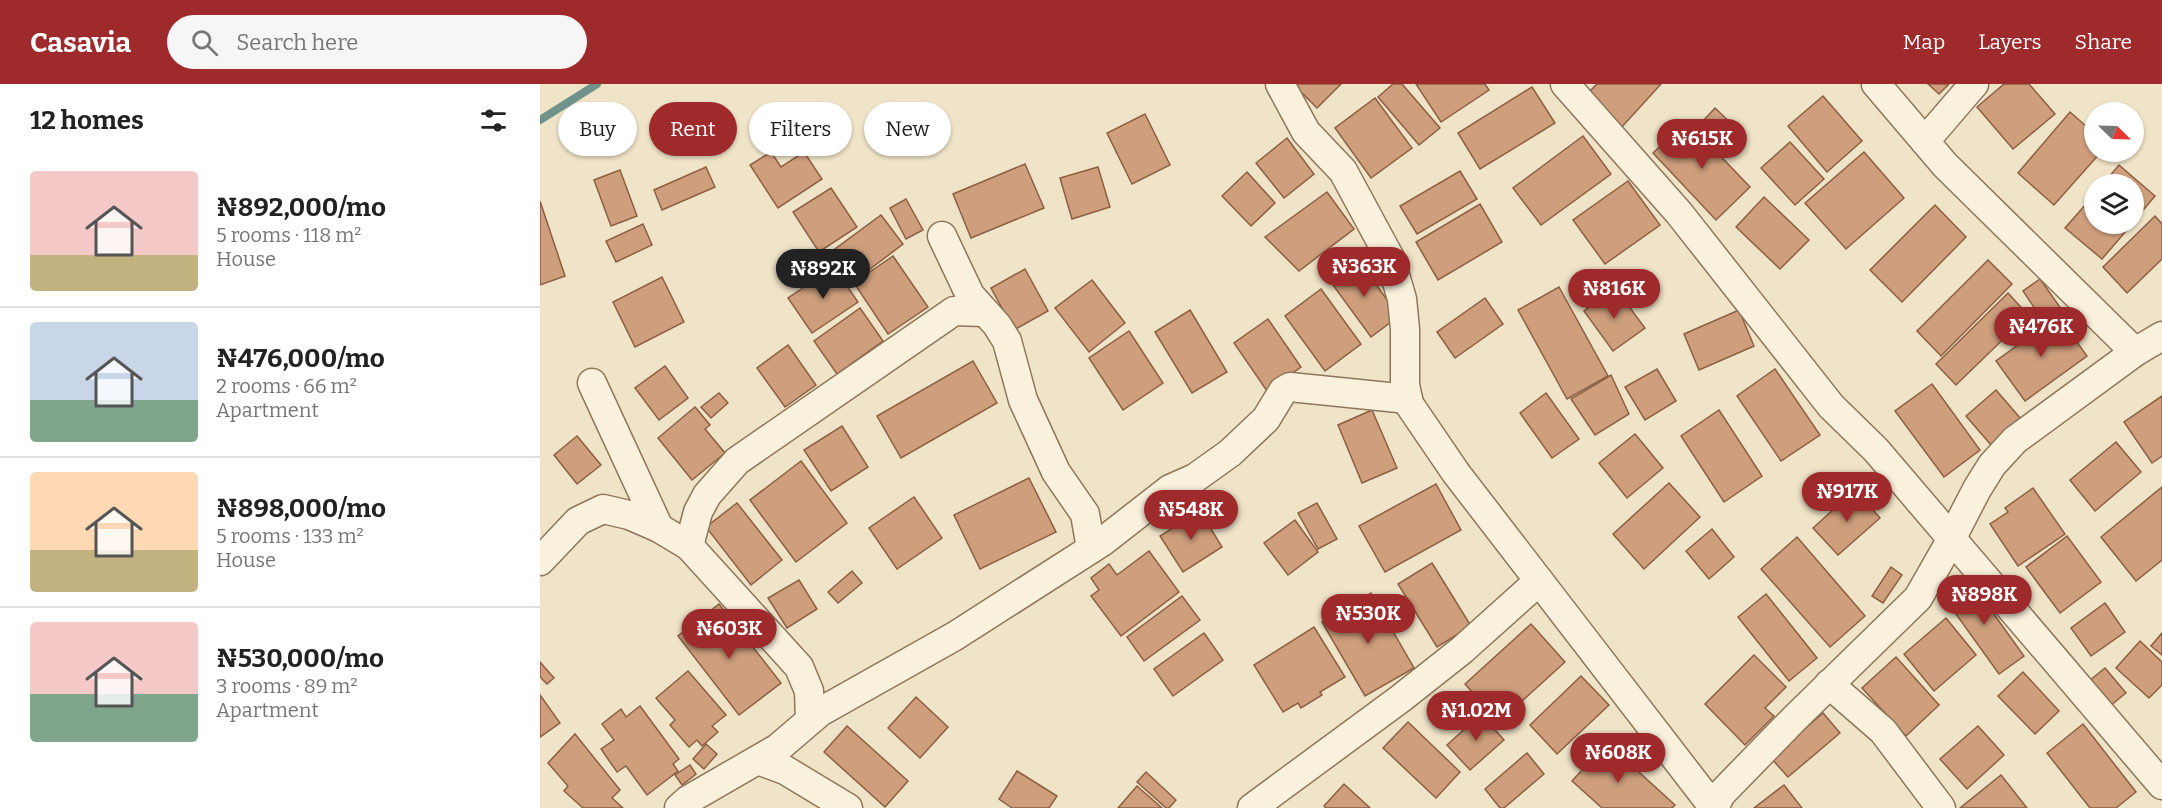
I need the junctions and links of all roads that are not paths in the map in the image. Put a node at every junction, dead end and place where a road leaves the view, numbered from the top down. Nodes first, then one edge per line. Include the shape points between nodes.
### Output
1 (1280, 84) edge
2 (1565, 84) edge
3 (1876, 84) edge
4 (1974, 84) edge
5 (1925, 141) junction
6 (942, 236) dead end
7 (984, 312) junction
8 (2153, 345) edge
9 (592, 383) dead end
10 (1408, 399) junction
11 (660, 528) junction
12 (1952, 538) junction
13 (689, 546) junction
14 (1091, 549) junction
15 (540, 561) edge
16 (1539, 581) junction
17 (1829, 684) junction
18 (810, 720) junction
19 (773, 760) junction
20 (2162, 786) edge
21 (679, 808) edge
22 (848, 808) edge
23 (1252, 808) edge
24 (1714, 808) edge
25 (1941, 808) edge

1 - 10 street via 1306,132 1343,171 1390,258 1402,300
2 - 12 street via 1679,213 1831,406 1876,450
3 - 5 street
4 - 5 street
5 - 8 street via 1945,165
6 - 7 street via 970,295
7 - 13 street via 954,311 737,461 707,495
7 - 14 street via 1007,340 1023,400 1056,472 1085,514
8 - 12 street via 2015,440 1992,465
9 - 11 street
10 - 14 street via 1290,387 1266,419 1230,453 1195,478 1170,489
10 - 16 street via 1456,473
11 - 13 street
11 - 15 street via 603,509 578,521
12 - 17 street via 1918,598
12 - 20 street
13 - 18 street via 799,668 809,691
14 - 18 street via 955,636
16 - 23 street via 1401,699
16 - 24 street
17 - 24 street via 1721,794
17 - 25 street via 1883,731
18 - 19 street
19 - 21 street via 688,800
19 - 22 street

